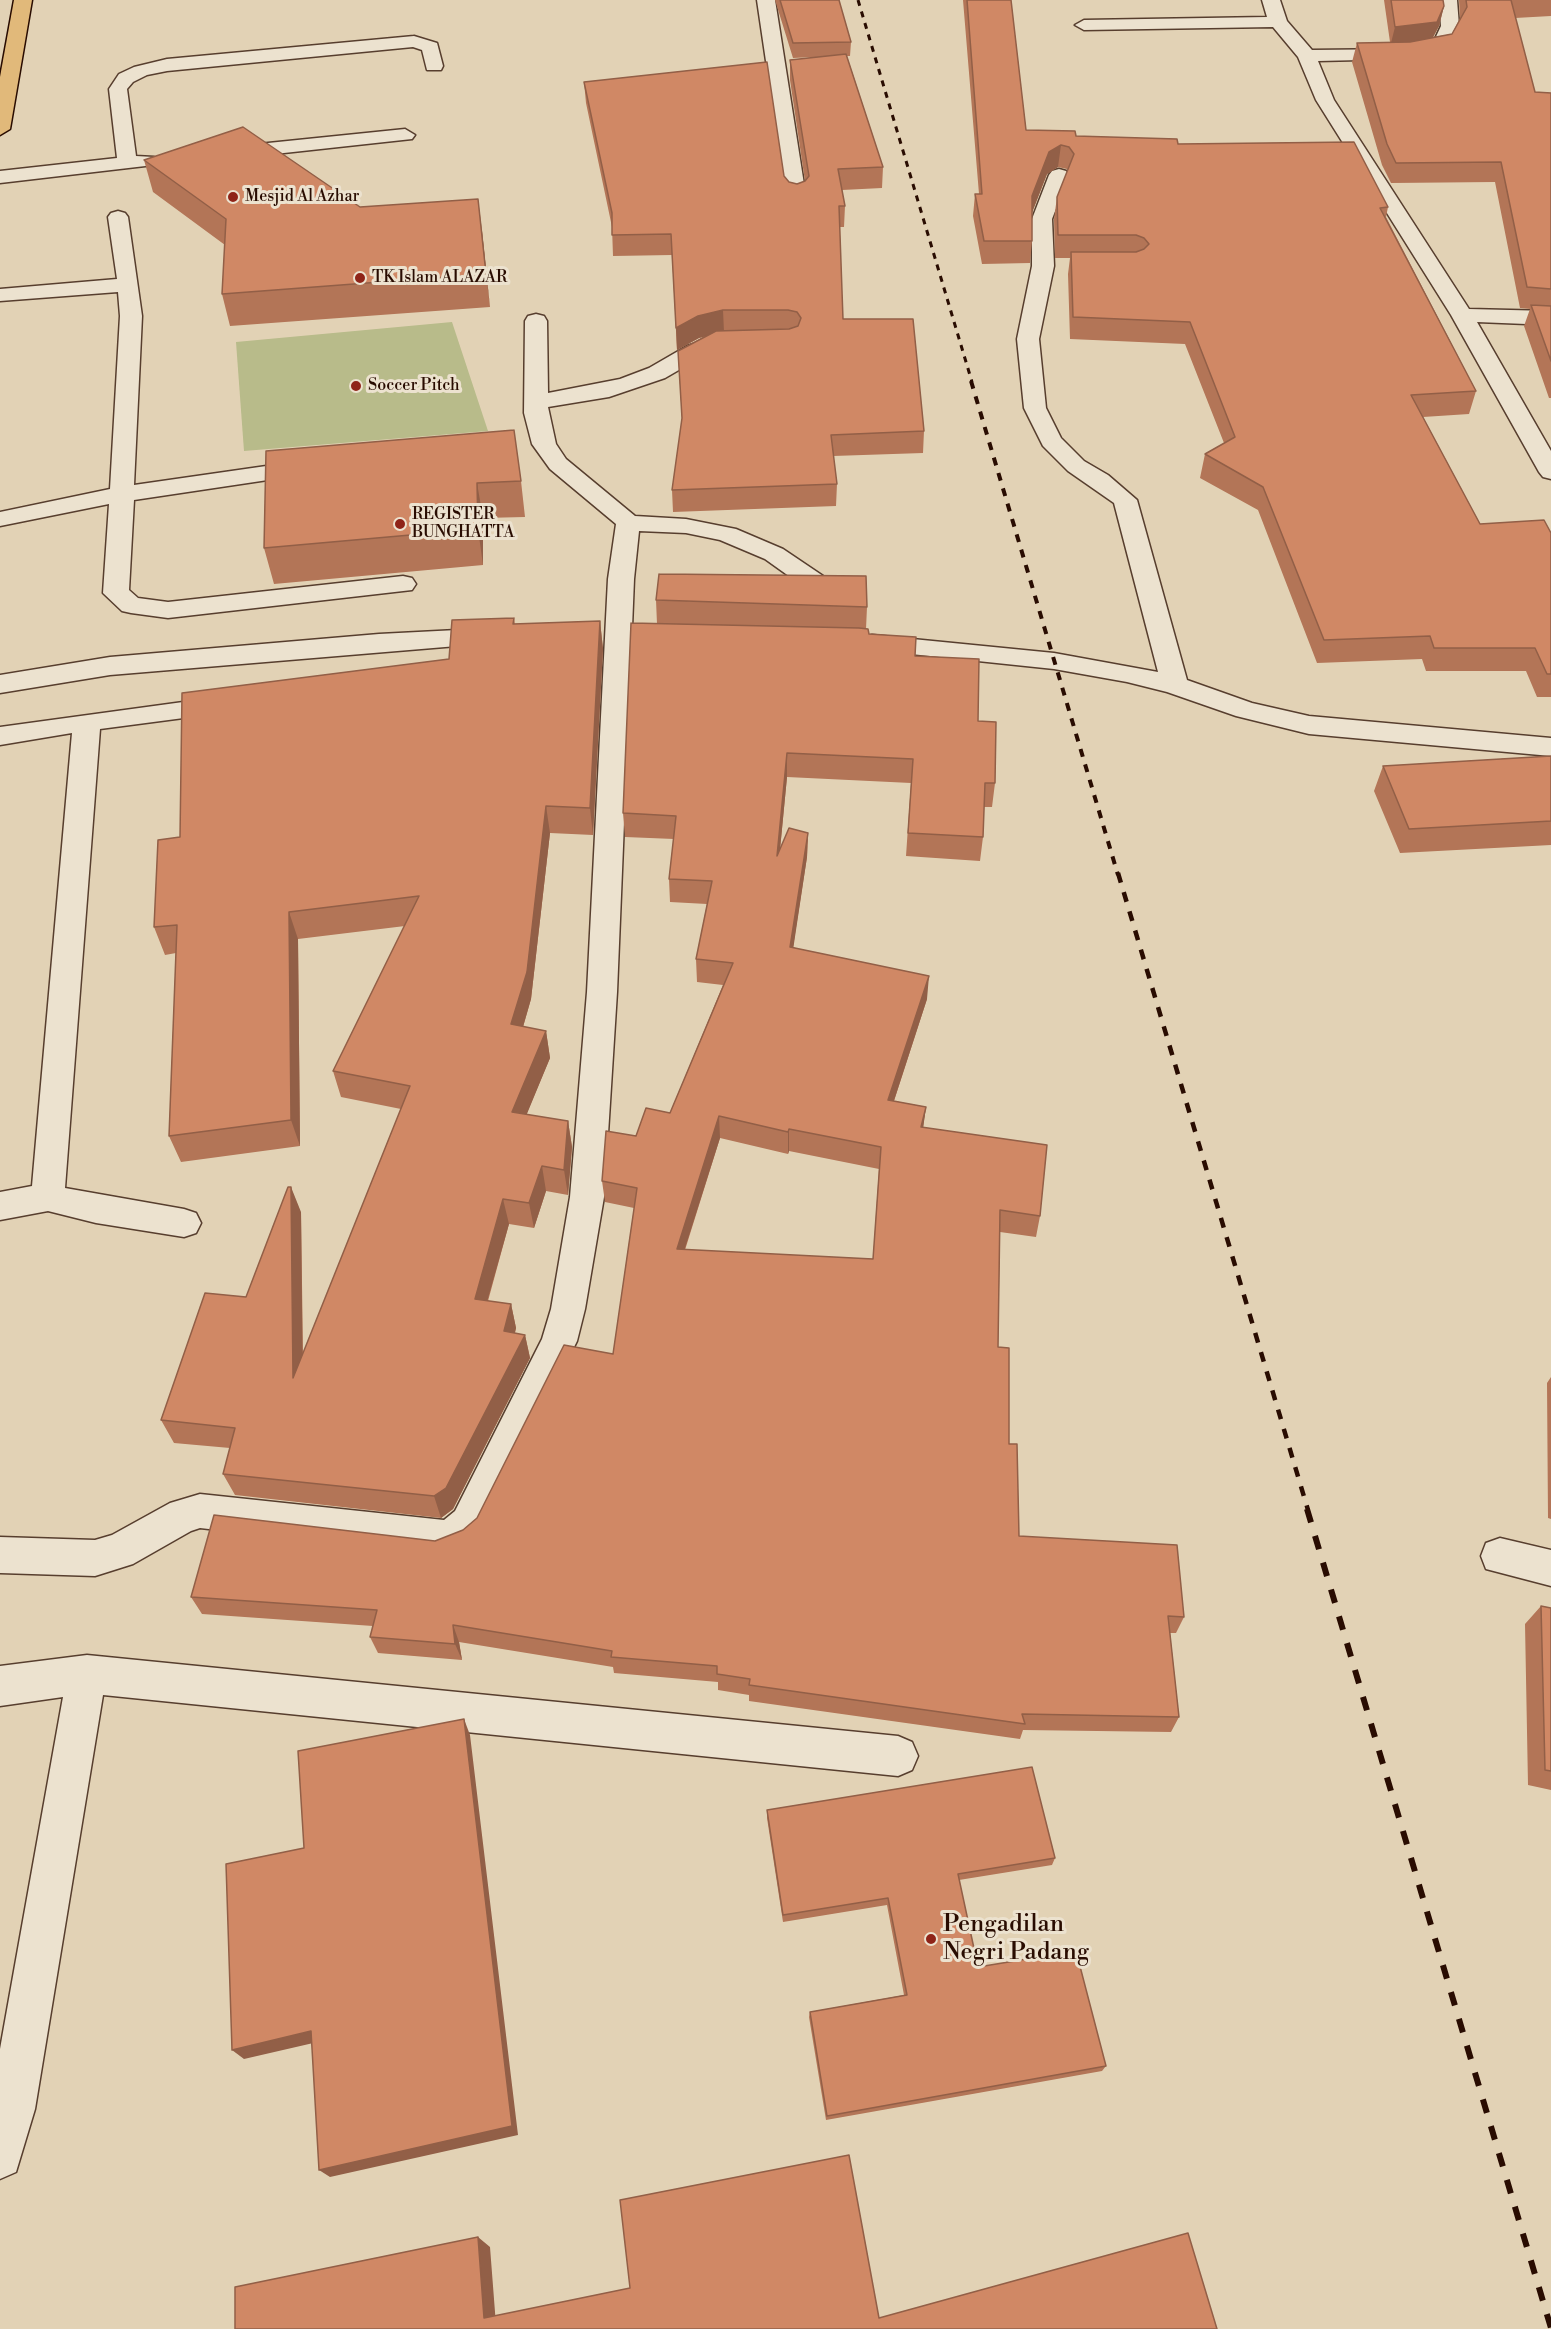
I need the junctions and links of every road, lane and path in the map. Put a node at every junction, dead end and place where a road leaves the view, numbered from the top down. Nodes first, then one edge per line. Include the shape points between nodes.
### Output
1 (23, 0) edge
2 (766, 0) edge
3 (1270, 0) edge
4 (1448, 0) edge
5 (1278, 22) junction
6 (1084, 25) dead end
7 (1307, 56) junction
8 (434, 66) dead end
9 (0, 129) edge
10 (405, 135) dead end
11 (208, 155) edge
12 (161, 160) edge
13 (127, 163) junction
14 (1059, 175) edge
15 (0, 177) edge
16 (796, 196) edge
17 (118, 217) dead end
18 (127, 285) junction
19 (0, 295) edge
20 (1462, 315) junction
21 (1551, 318) edge
22 (536, 321) dead end
23 (735, 341) edge
24 (537, 402) junction
25 (332, 464) edge
26 (1551, 472) edge
27 (122, 494) junction
28 (0, 519) edge
29 (628, 523) junction
30 (403, 584) dead end
31 (823, 588) edge
32 (523, 637) edge
33 (847, 642) edge
34 (0, 684) edge
35 (1175, 684) junction
36 (257, 702) edge
37 (87, 722) junction
38 (0, 736) edge
39 (1551, 747) edge
40 (48, 1197) junction
41 (0, 1206) edge
42 (184, 1223) dead end
43 (0, 1555) edge
44 (1500, 1556) dead end
45 (1551, 1568) edge
46 (87, 1674) junction
47 (0, 1686) edge
48 (898, 1756) dead end
49 (0, 2156) edge

1 - 9 main road
2 - 16 street
3 - 5 street
4 - 7 street via 1450,26 1440,47 1404,54
5 - 6 street
5 - 7 street
7 - 20 street via 1325,100
8 - 13 street via 431,47 414,41 166,65 141,71 126,78 118,89
10 - 11 street
12 - 13 street
13 - 15 street
14 - 35 street via 1042,219 1041,246 1055,266 1028,339 1035,408 1051,441 1076,466 1125,500
17 - 18 street
18 - 19 street
18 - 27 street via 131,316
20 - 21 street
20 - 26 street
22 - 24 street
23 - 24 street via 708,345 628,384
24 - 29 street via 544,444 558,464
25 - 27 street
27 - 28 street
27 - 30 street via 116,593 131,605 168,610
29 - 31 street via 686,526 727,534 774,554
29 - 43 street via 621,579 621,635 587,1197 559,1341 468,1523 455,1534 442,1538 200,1511 183,1515 120,1551 95,1558
32 - 34 street via 356,644 110,666
33 - 35 street via 1054,662
35 - 39 street via 1246,710 1309,725
36 - 37 street
37 - 38 street
37 - 40 street
40 - 41 street
40 - 42 street
44 - 45 street
46 - 47 street
46 - 48 street
46 - 49 street via 12,2109

